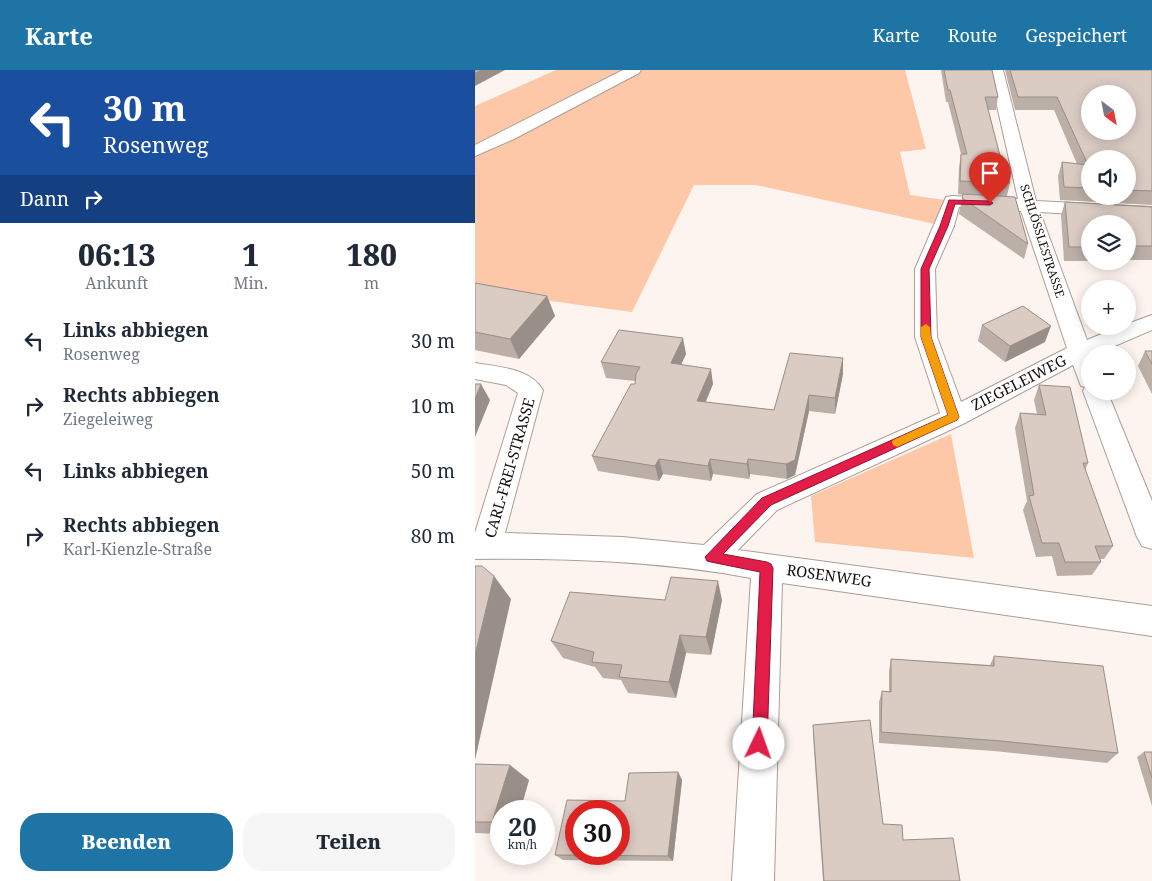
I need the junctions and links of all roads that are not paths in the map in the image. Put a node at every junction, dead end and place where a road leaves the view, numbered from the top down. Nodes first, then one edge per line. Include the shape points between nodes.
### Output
1 (634, 70) edge
2 (996, 70) edge
3 (475, 151) edge
4 (1028, 205) junction
5 (1152, 213) edge
6 (1152, 322) edge
7 (1079, 352) junction
8 (1081, 357) edge
9 (475, 370) edge
10 (1099, 400) edge
11 (954, 417) junction
12 (1152, 537) edge
13 (481, 546) edge
14 (711, 557) junction
15 (767, 568) junction
16 (1152, 621) edge
17 (753, 881) edge

1 - 3 street
2 - 4 street, SCHLÖSSLESTRASSE
4 - 5 street
4 - 7 street, SCHLÖSSLESTRASSE
4 - 11 street via 952,201 925,269 926,337
6 - 7 street, ZIEGELEIWEG
7 - 8 street, SCHLÖSSLESTRASSE
7 - 11 street, ZIEGELEIWEG
9 - 13 street, CARL-FREI-STRASSE via 513,378 531,390
10 - 12 street
11 - 14 street, ZIEGELEIWEG via 767,502
13 - 14 street, ROSENWEG via 537,545
14 - 15 street, ROSENWEG
15 - 16 street, ROSENWEG
15 - 17 street

